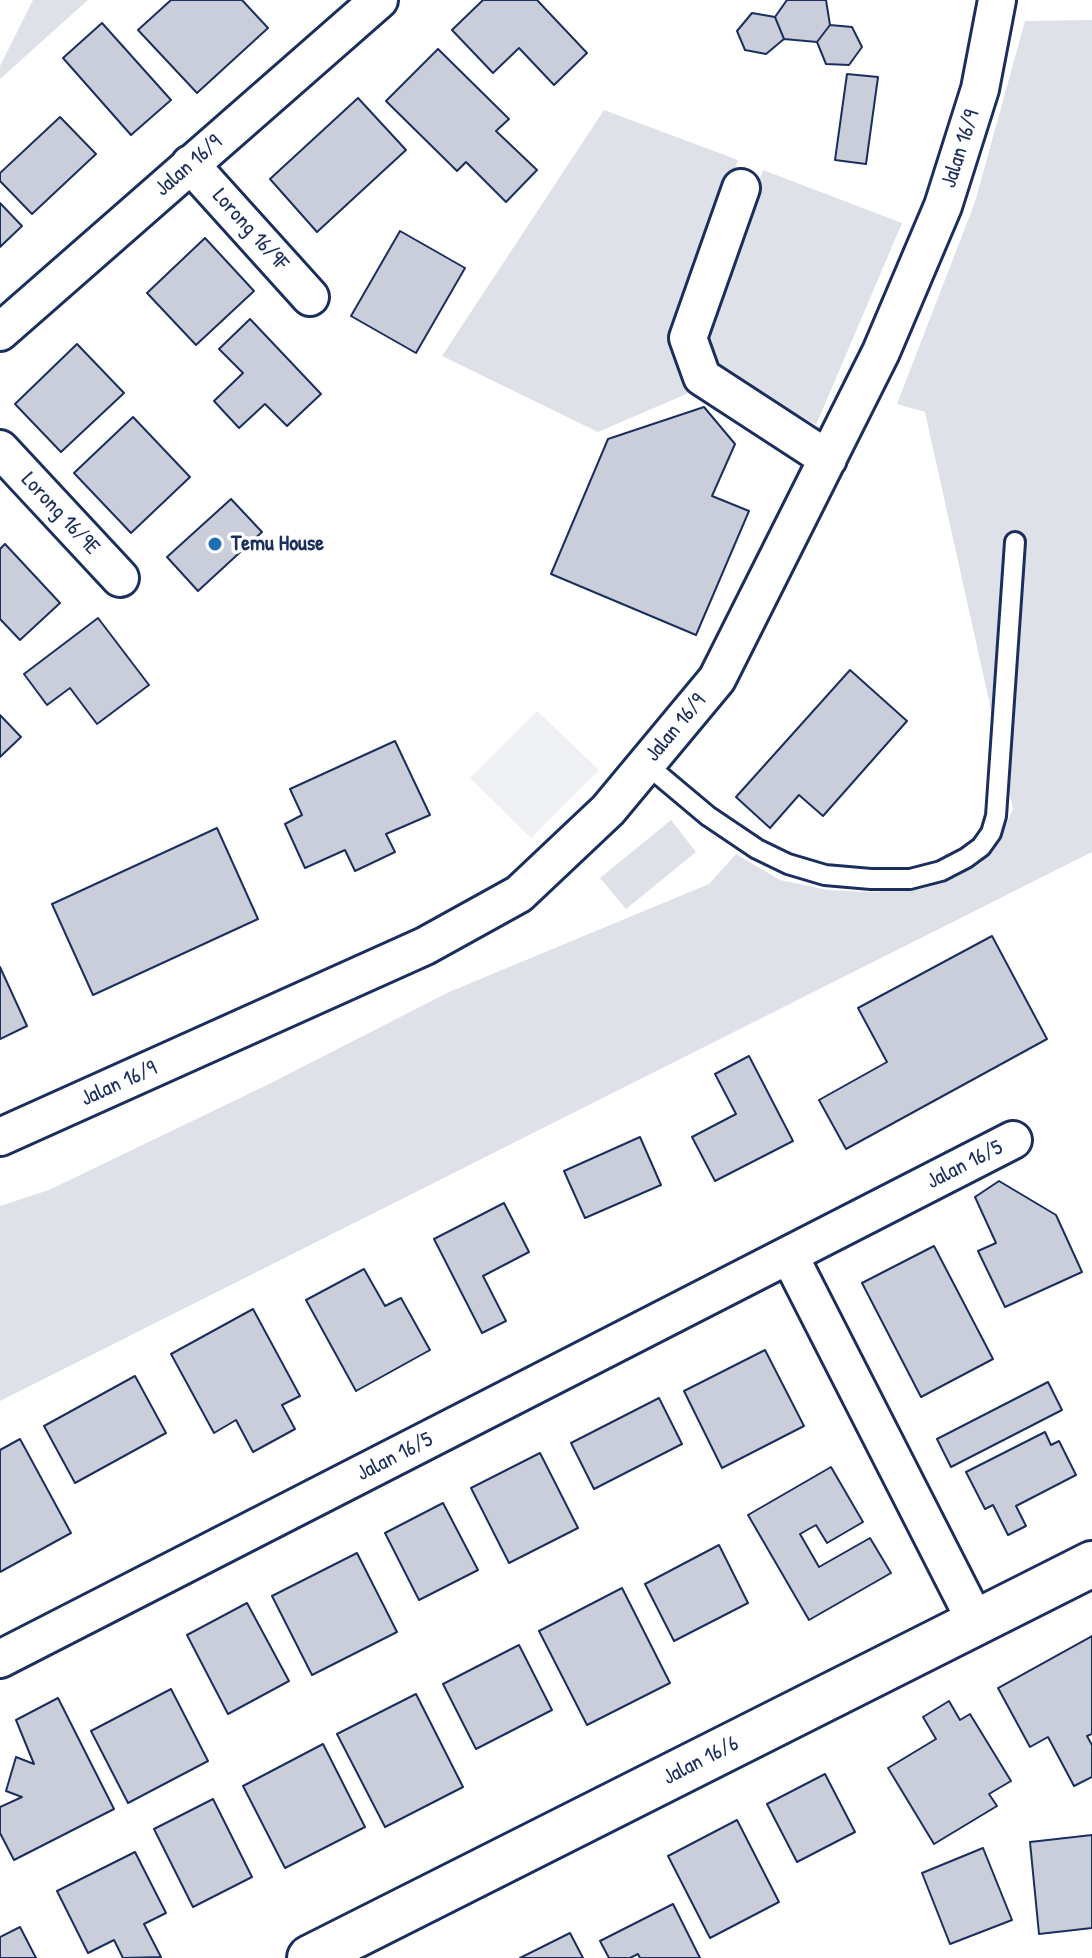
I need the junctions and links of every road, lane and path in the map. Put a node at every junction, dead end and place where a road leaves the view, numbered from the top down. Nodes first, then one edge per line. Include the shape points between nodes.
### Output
1 (379, 0) edge
2 (997, 0) edge
3 (190, 164) junction
4 (741, 188) dead end
5 (310, 297) dead end
6 (0, 332) edge
7 (0, 449) edge
8 (828, 459) junction
9 (1015, 542) dead end
10 (120, 578) dead end
11 (646, 764) junction
12 (0, 1137) edge
13 (1013, 1140) dead end
14 (789, 1255) junction
15 (1092, 1564) edge
16 (976, 1622) junction
17 (0, 1659) edge
18 (310, 1958) edge

1 - 3 street, Jalan 16/9
2 - 8 street, Jalan 16/9 via 980,89 943,206
3 - 5 street, Lorong 16/9F
3 - 6 street, Jalan 16/9
4 - 8 street via 688,338 702,377
7 - 10 street, Lorong 16/9E
8 - 11 street, Jalan 16/9 via 717,679
9 - 11 lane via 996,816 981,847 966,858 910,879 825,875 757,849
11 - 12 street, Jalan 16/9 via 608,810 519,894 425,946
13 - 14 street, Jalan 16/5
14 - 16 street
14 - 17 street, Jalan 16/5
15 - 16 street, Jalan 16/6
16 - 18 street, Jalan 16/6

